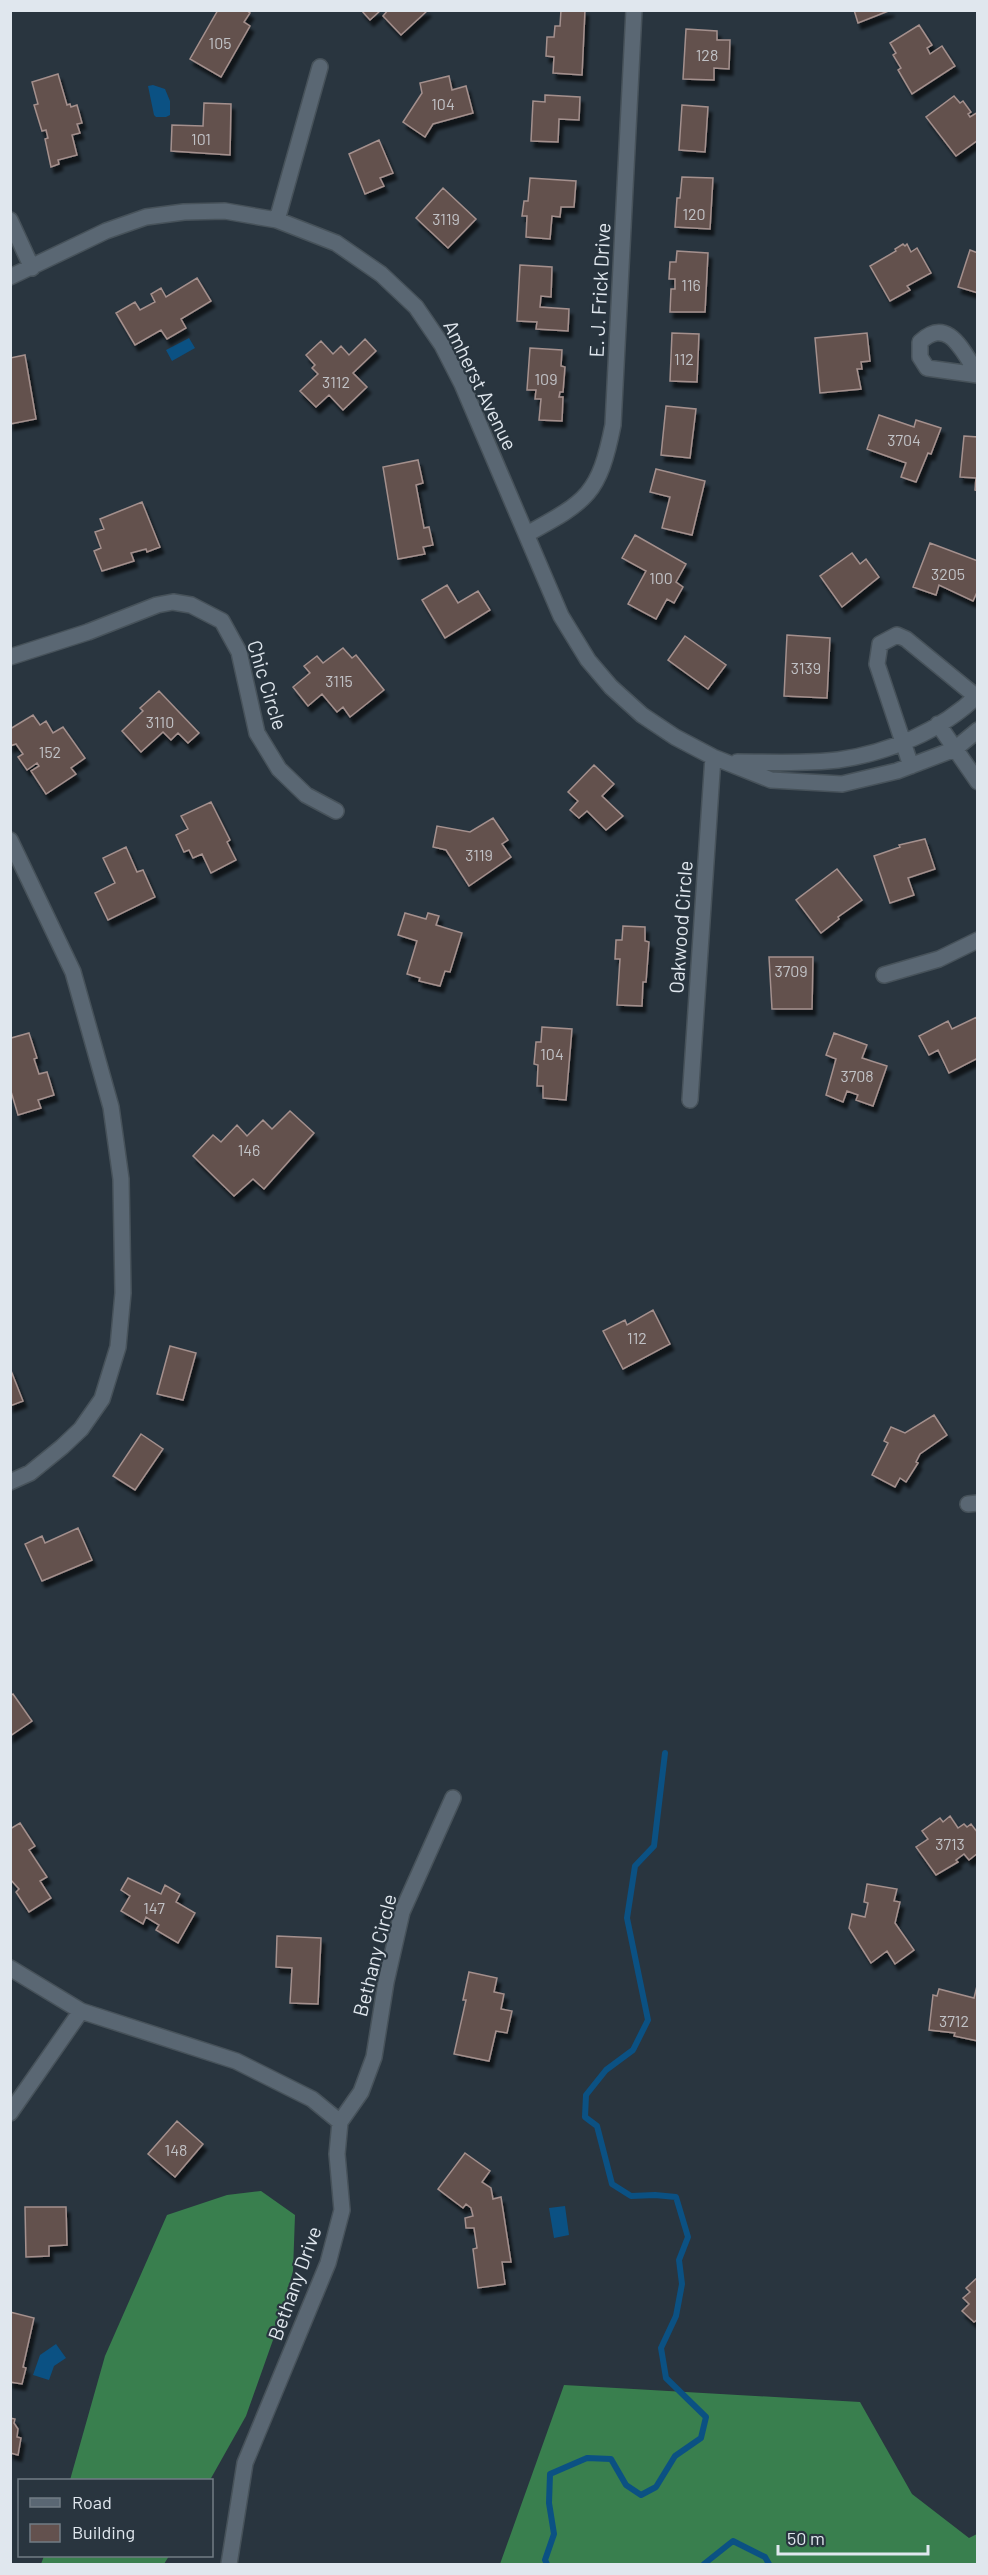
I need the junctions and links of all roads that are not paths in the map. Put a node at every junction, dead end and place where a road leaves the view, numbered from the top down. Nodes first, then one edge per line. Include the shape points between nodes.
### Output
1 (634, 10) edge
2 (320, 68) dead end
3 (10, 220) edge
4 (277, 220) junction
5 (32, 268) junction
6 (10, 277) edge
7 (527, 534) junction
8 (10, 657) edge
9 (977, 696) edge
10 (938, 724) junction
11 (978, 730) edge
12 (903, 742) junction
13 (955, 749) junction
14 (713, 757) junction
15 (731, 762) junction
16 (911, 766) junction
17 (978, 782) edge
18 (336, 811) dead end
19 (10, 840) edge
20 (978, 940) edge
21 (884, 975) dead end
22 (690, 1100) dead end
23 (10, 1482) edge
24 (453, 1798) dead end
25 (10, 1968) edge
26 (81, 2012) junction
27 (10, 2113) edge
28 (340, 2122) junction
29 (229, 2565) edge

1 - 7 street, E. J. Frick Drive via 613,425 606,459 593,488 573,508
2 - 4 street
3 - 5 street
4 - 5 street, Amherst Avenue via 225,211 146,218 106,231
4 - 7 street, Amherst Avenue via 336,243 381,274 416,307 462,384
5 - 6 street, Amherst Avenue
7 - 14 street, Amherst Avenue via 561,616 588,660 642,715
8 - 18 street, Chic Circle via 157,605 191,605 222,621 239,652 257,733 279,769 306,795
9 - 10 street, Amherst Avenue
9 - 12 street via 906,639 897,635 888,638 880,644 877,664
10 - 12 street, Amherst Avenue
10 - 13 street
11 - 13 street, Amherst Avenue
12 - 15 street, Amherst Avenue via 879,752 837,760
12 - 16 street
13 - 16 street, Amherst Avenue
13 - 17 street
14 - 15 street, Amherst Avenue
14 - 22 street, Oakwood Circle
15 - 16 street, Amherst Avenue via 771,780 842,784
19 - 23 street via 73,972 111,1107 121,1179 123,1293 118,1347 102,1399 81,1429 62,1447 30,1473
20 - 21 street via 939,959
24 - 28 street, Bethany Circle via 402,1912 374,2057 361,2092
25 - 26 street
26 - 27 street
26 - 28 street via 236,2061 312,2099
28 - 29 street, Bethany Drive via 337,2154 342,2210 328,2262 245,2463

